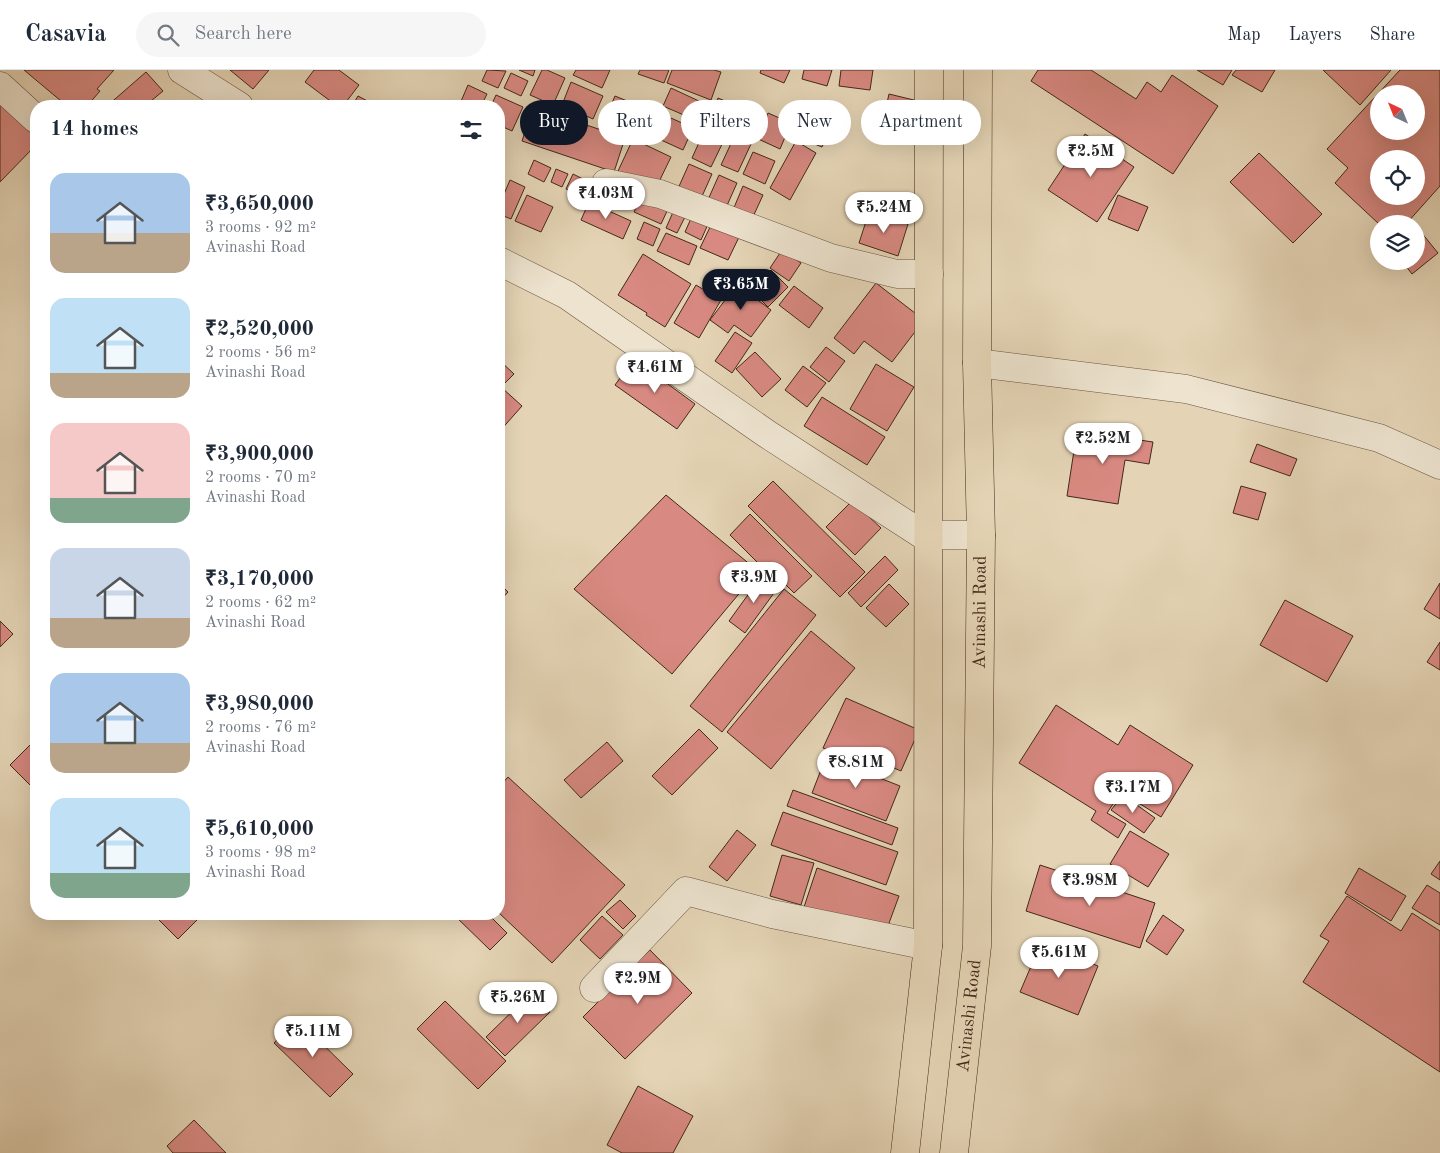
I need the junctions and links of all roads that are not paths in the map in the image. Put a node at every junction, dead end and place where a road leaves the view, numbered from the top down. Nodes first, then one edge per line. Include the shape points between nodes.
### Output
1 (182, 70) edge
2 (929, 70) edge
3 (978, 70) edge
4 (0, 86) edge
5 (230, 100) edge
6 (30, 114) edge
7 (606, 183) dead end
8 (505, 264) edge
9 (929, 274) junction
10 (977, 363) junction
11 (1440, 465) edge
12 (981, 535) junction
13 (929, 536) junction
14 (928, 946) junction
15 (594, 988) dead end
16 (906, 1153) edge
17 (954, 1153) edge

1 - 5 street
2 - 9 main road
3 - 10 main road, Avinashi Road
4 - 6 street
7 - 9 street via 660,194 831,258 897,274
8 - 13 street via 567,295 767,434
9 - 13 main road
10 - 11 street via 1186,388 1379,438
10 - 12 main road, Avinashi Road
12 - 13 street
12 - 17 main road, Avinashi Road via 977,946
13 - 14 main road
14 - 15 street via 772,914 686,892
14 - 16 main road

